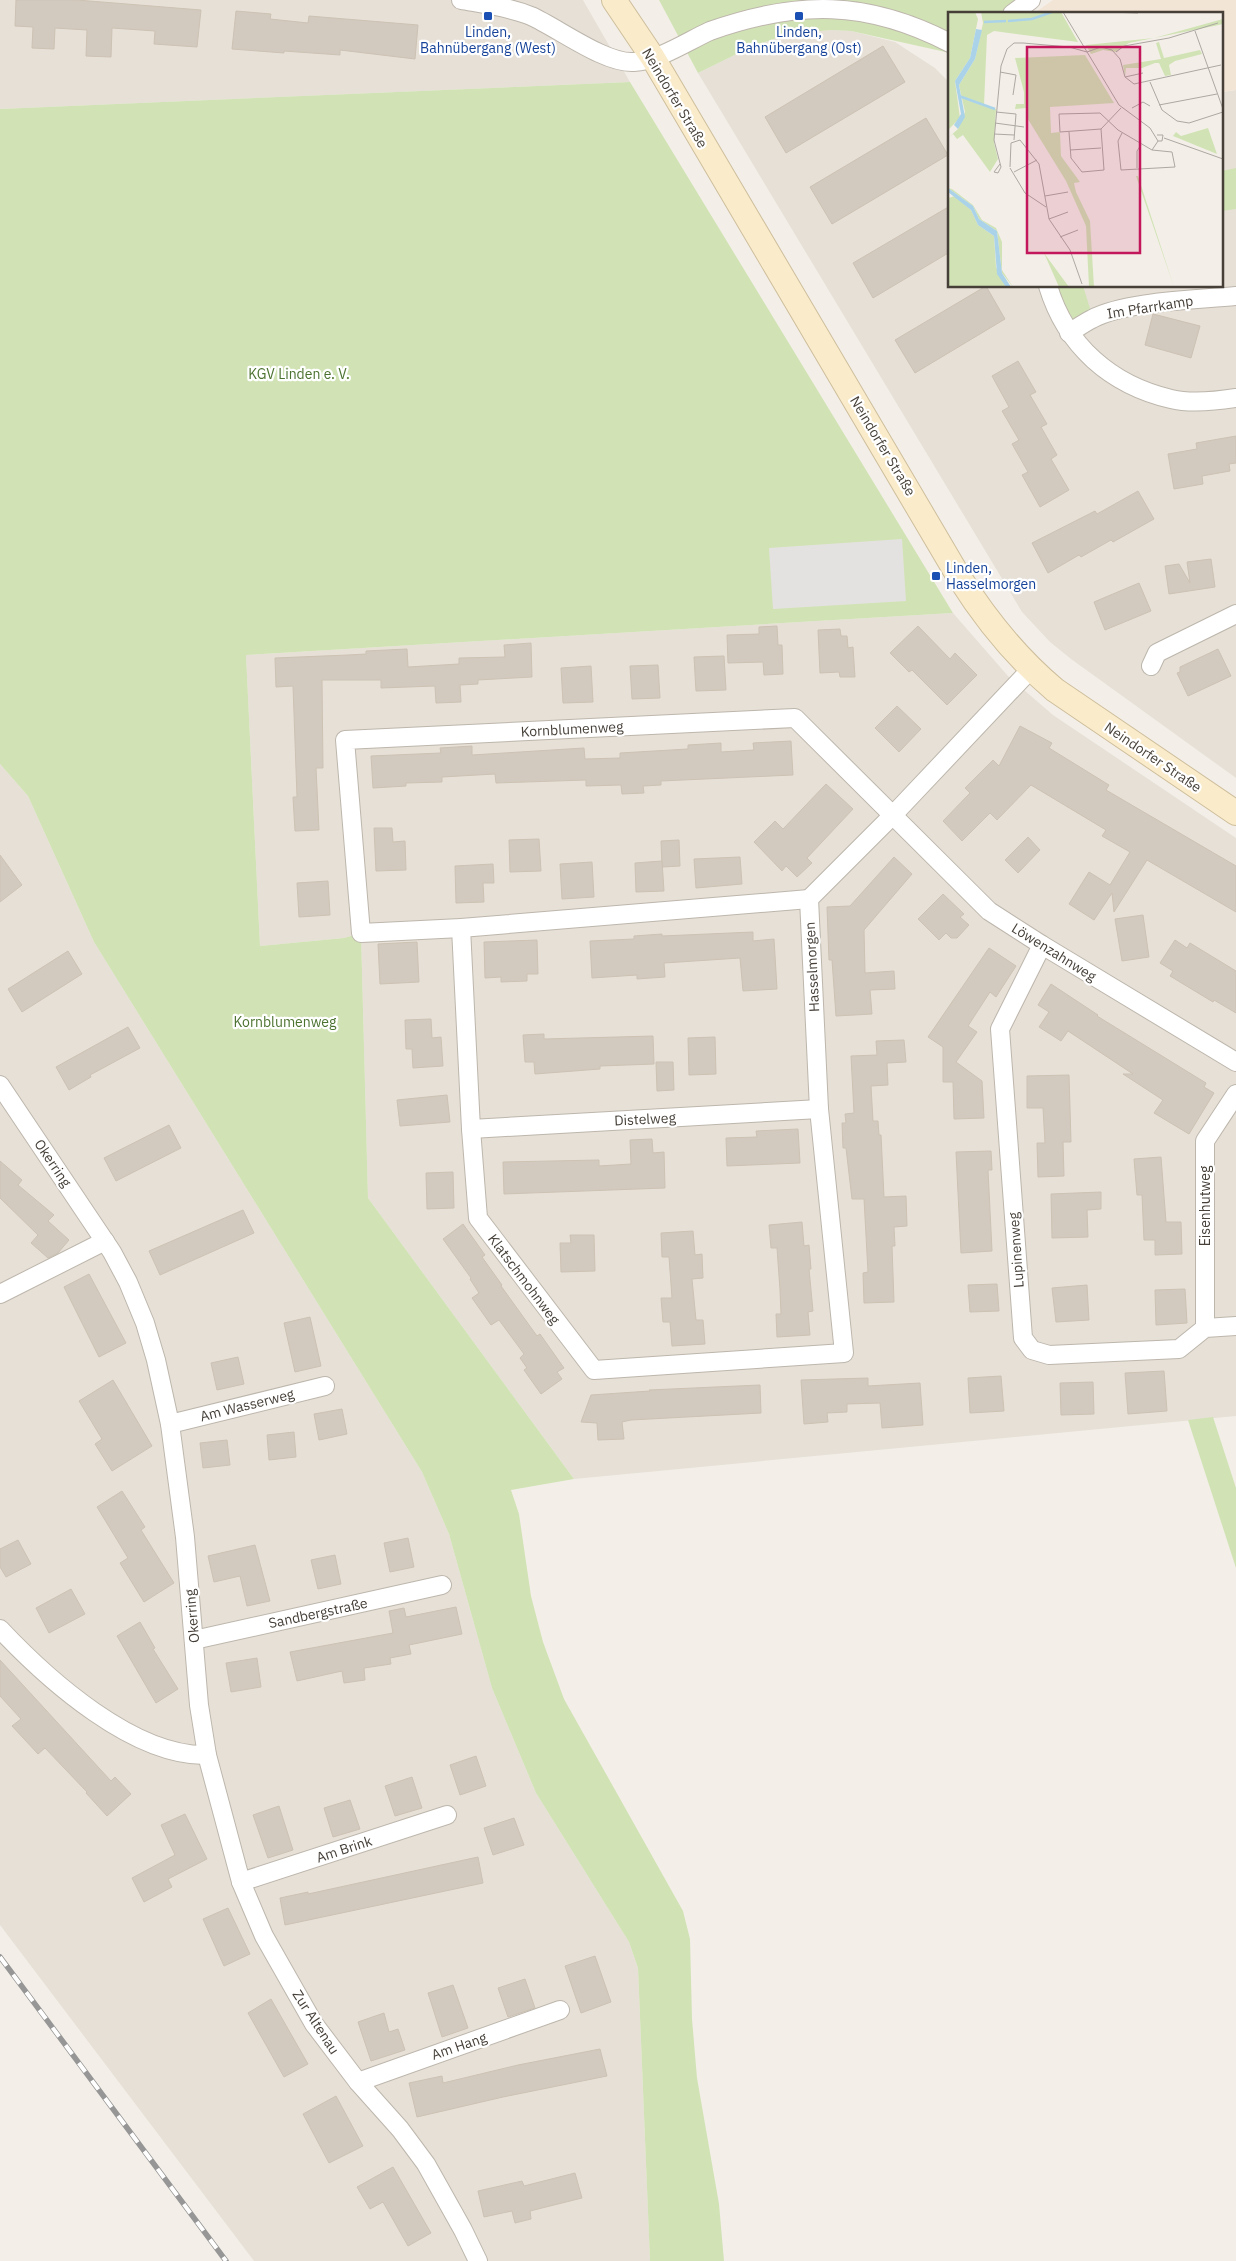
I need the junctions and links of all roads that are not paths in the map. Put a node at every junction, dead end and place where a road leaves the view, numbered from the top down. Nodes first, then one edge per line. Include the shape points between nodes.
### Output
1 (461, 0) edge
2 (614, 0) edge
3 (1031, 0) edge
4 (1015, 12) edge
5 (948, 42) edge
6 (653, 58) junction
7 (1049, 288) edge
8 (1236, 296) edge
9 (1069, 333) junction
10 (1236, 398) edge
11 (1236, 614) edge
12 (1152, 666) dead end
13 (1031, 669) junction
14 (1236, 813) edge
15 (893, 815) junction
16 (809, 899) junction
17 (461, 928) junction
18 (1042, 945) junction
19 (1236, 1062) edge
20 (0, 1085) edge
21 (1236, 1094) edge
22 (819, 1109) junction
23 (471, 1129) junction
24 (105, 1241) junction
25 (0, 1294) edge
26 (1236, 1326) edge
27 (1205, 1328) junction
28 (844, 1352) joint
29 (325, 1386) dead end
30 (170, 1424) junction
31 (442, 1586) dead end
32 (0, 1629) edge
33 (194, 1640) junction
34 (207, 1756) junction
35 (447, 1815) dead end
36 (241, 1882) junction
37 (560, 2010) dead end
38 (358, 2082) junction
39 (478, 2261) edge

1 - 6 street via 530,16 613,58 632,62
2 - 6 street, Neindorfer Straße
3 - 4 street
5 - 6 street via 901,15 872,6 840,1 805,1 742,16
6 - 13 street, Neindorfer Straße via 978,608
7 - 9 street
8 - 9 street, Im Pfarrkamp via 1165,302 1122,310 1093,318
9 - 10 street via 1098,365 1128,383 1172,400
11 - 12 street via 1157,652
13 - 14 street, Neindorfer Straße via 1085,712
13 - 15 street
15 - 16 street
15 - 17 street, Kornblumenweg via 795,718 345,740 361,933
15 - 18 street, Löwenzahnweg via 989,911
16 - 17 street, Kornblumenweg
16 - 22 street, Hasselmorgen
17 - 23 street, Klatschmohnweg
18 - 19 street, Löwenzahnweg
18 - 27 street, Lupinenweg via 1000,1029 1023,1338 1032,1350 1049,1355 1178,1349
20 - 24 street, Okerring
21 - 27 street, Eisenhutweg via 1205,1141
22 - 23 street, Distelweg
22 - 28 street, Hasselmorgen
23 - 28 street, Klatschmohnweg via 478,1218 594,1370
24 - 25 street
24 - 30 street, Okerring via 128,1282 145,1323
26 - 27 street
29 - 30 street, Am Wasserweg
30 - 33 street, Okerring
31 - 33 street, Sandbergstraße
32 - 34 street via 58,1683 138,1739 173,1752
33 - 34 street, Okerring
34 - 36 street, Zur Altenau
35 - 36 street, Am Brink
36 - 38 street, Zur Altenau via 264,1936 314,2024
37 - 38 street, Am Hang
38 - 39 street, Zur Altenau via 400,2128 426,2164

